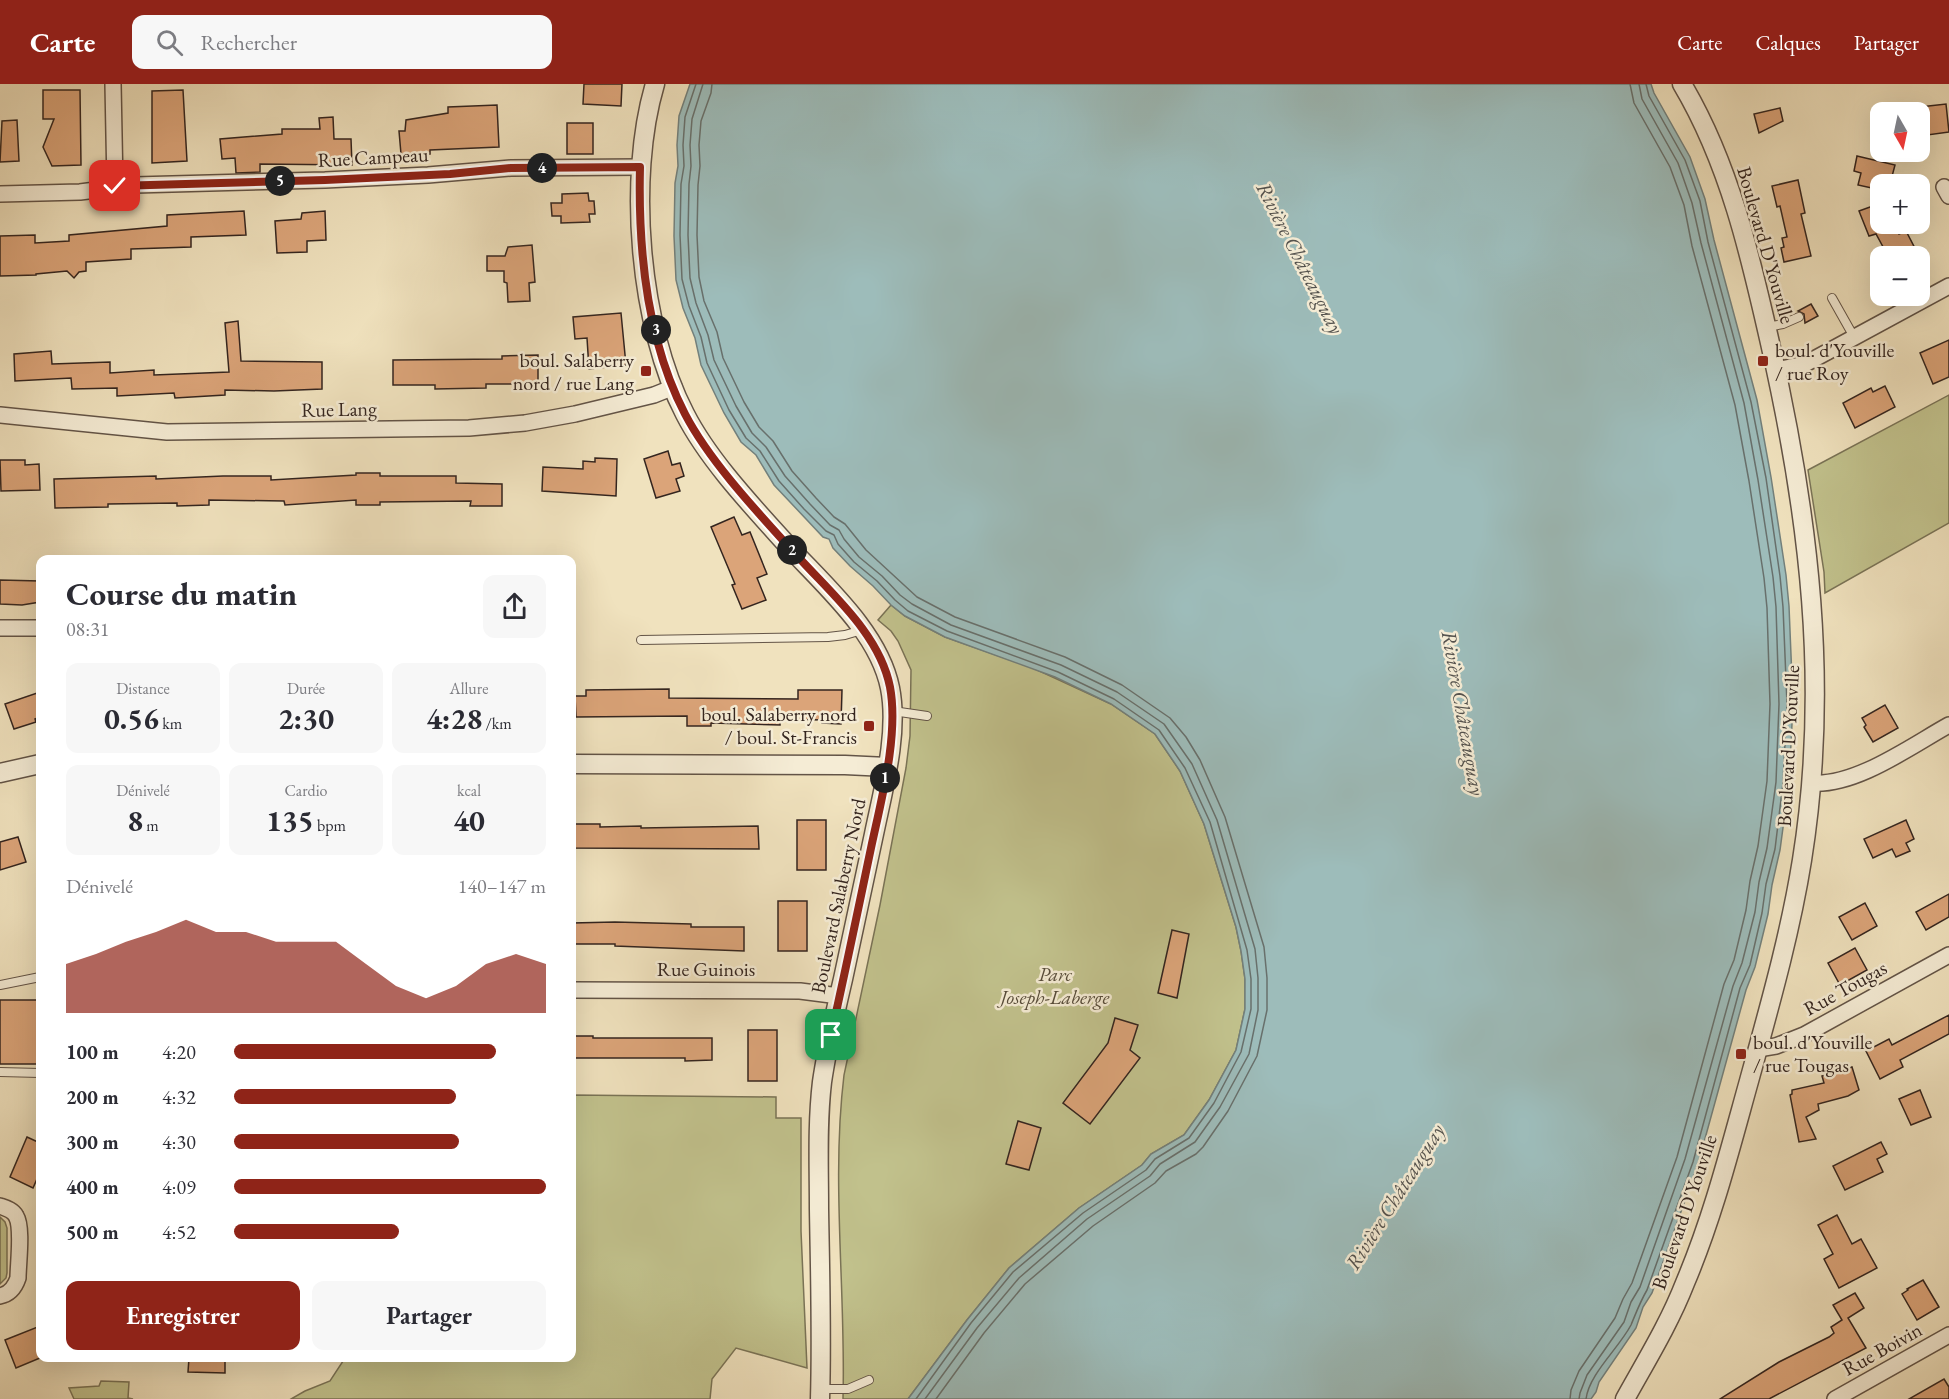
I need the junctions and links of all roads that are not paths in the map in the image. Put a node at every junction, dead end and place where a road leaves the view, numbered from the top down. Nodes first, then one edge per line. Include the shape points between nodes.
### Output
1 (114, 84) edge
2 (655, 84) edge
3 (1688, 86) edge
4 (640, 167) junction
5 (115, 186) junction
6 (0, 194) edge
7 (1949, 286) edge
8 (1832, 298) dead end
9 (1799, 317) dead end
10 (1767, 327) junction
11 (1854, 337) junction
12 (1777, 370) junction
13 (674, 387) junction
14 (0, 415) edge
15 (0, 628) edge
16 (36, 628) edge
17 (862, 630) junction
18 (641, 640) dead end
19 (892, 711) junction
20 (927, 716) dead end
21 (1949, 725) edge
22 (576, 764) edge
23 (36, 765) edge
24 (887, 767) junction
25 (0, 773) edge
26 (1811, 783) junction
27 (1949, 955) edge
28 (36, 978) edge
29 (0, 985) edge
30 (576, 990) edge
31 (839, 996) junction
32 (1758, 1048) junction
33 (0, 1072) edge
34 (36, 1073) edge
35 (0, 1206) edge
36 (0, 1296) edge
37 (1949, 1335) edge
38 (869, 1380) dead end
39 (820, 1394) edge
40 (1625, 1399) edge
41 (1835, 1399) edge

1 - 5 street
2 - 4 street, Boulevard Salaberry Nord
3 - 10 street, Boulevard D'Youville via 1731,192
4 - 5 street, Rue Campeau via 519,168 325,180
4 - 13 street, Boulevard Salaberry Nord via 640,221 647,287
5 - 6 street, Rue Campeau via 80,192
7 - 11 street
8 - 11 lane
9 - 10 lane
10 - 12 street, Boulevard D'Youville
11 - 12 street via 1805,364
12 - 26 street, Boulevard D'Youville via 1812,590 1815,696
13 - 14 street, Rue Lang via 575,414 469,428 167,432
13 - 17 street, Boulevard Salaberry Nord via 692,426 718,463
15 - 16 street
17 - 18 lane via 828,637
17 - 19 street, Boulevard Salaberry Nord via 882,662
19 - 20 lane
19 - 24 street, Boulevard Salaberry Nord
21 - 26 street via 1854,776
22 - 24 street
23 - 25 street
24 - 31 street, Boulevard Salaberry Nord
26 - 32 street, Boulevard D'Youville via 1794,909
27 - 32 street, Rue Tougas via 1804,1035
28 - 29 lane
30 - 31 street, Rue Guinois via 800,991
31 - 39 street, Boulevard Salaberry Nord via 824,1070 820,1116
32 - 40 street, Boulevard D'Youville via 1705,1233 1685,1285
33 - 34 lane
35 - 36 street via 12,1211 19,1226 16,1286
37 - 41 street, Rue Boivin
38 - 39 lane

